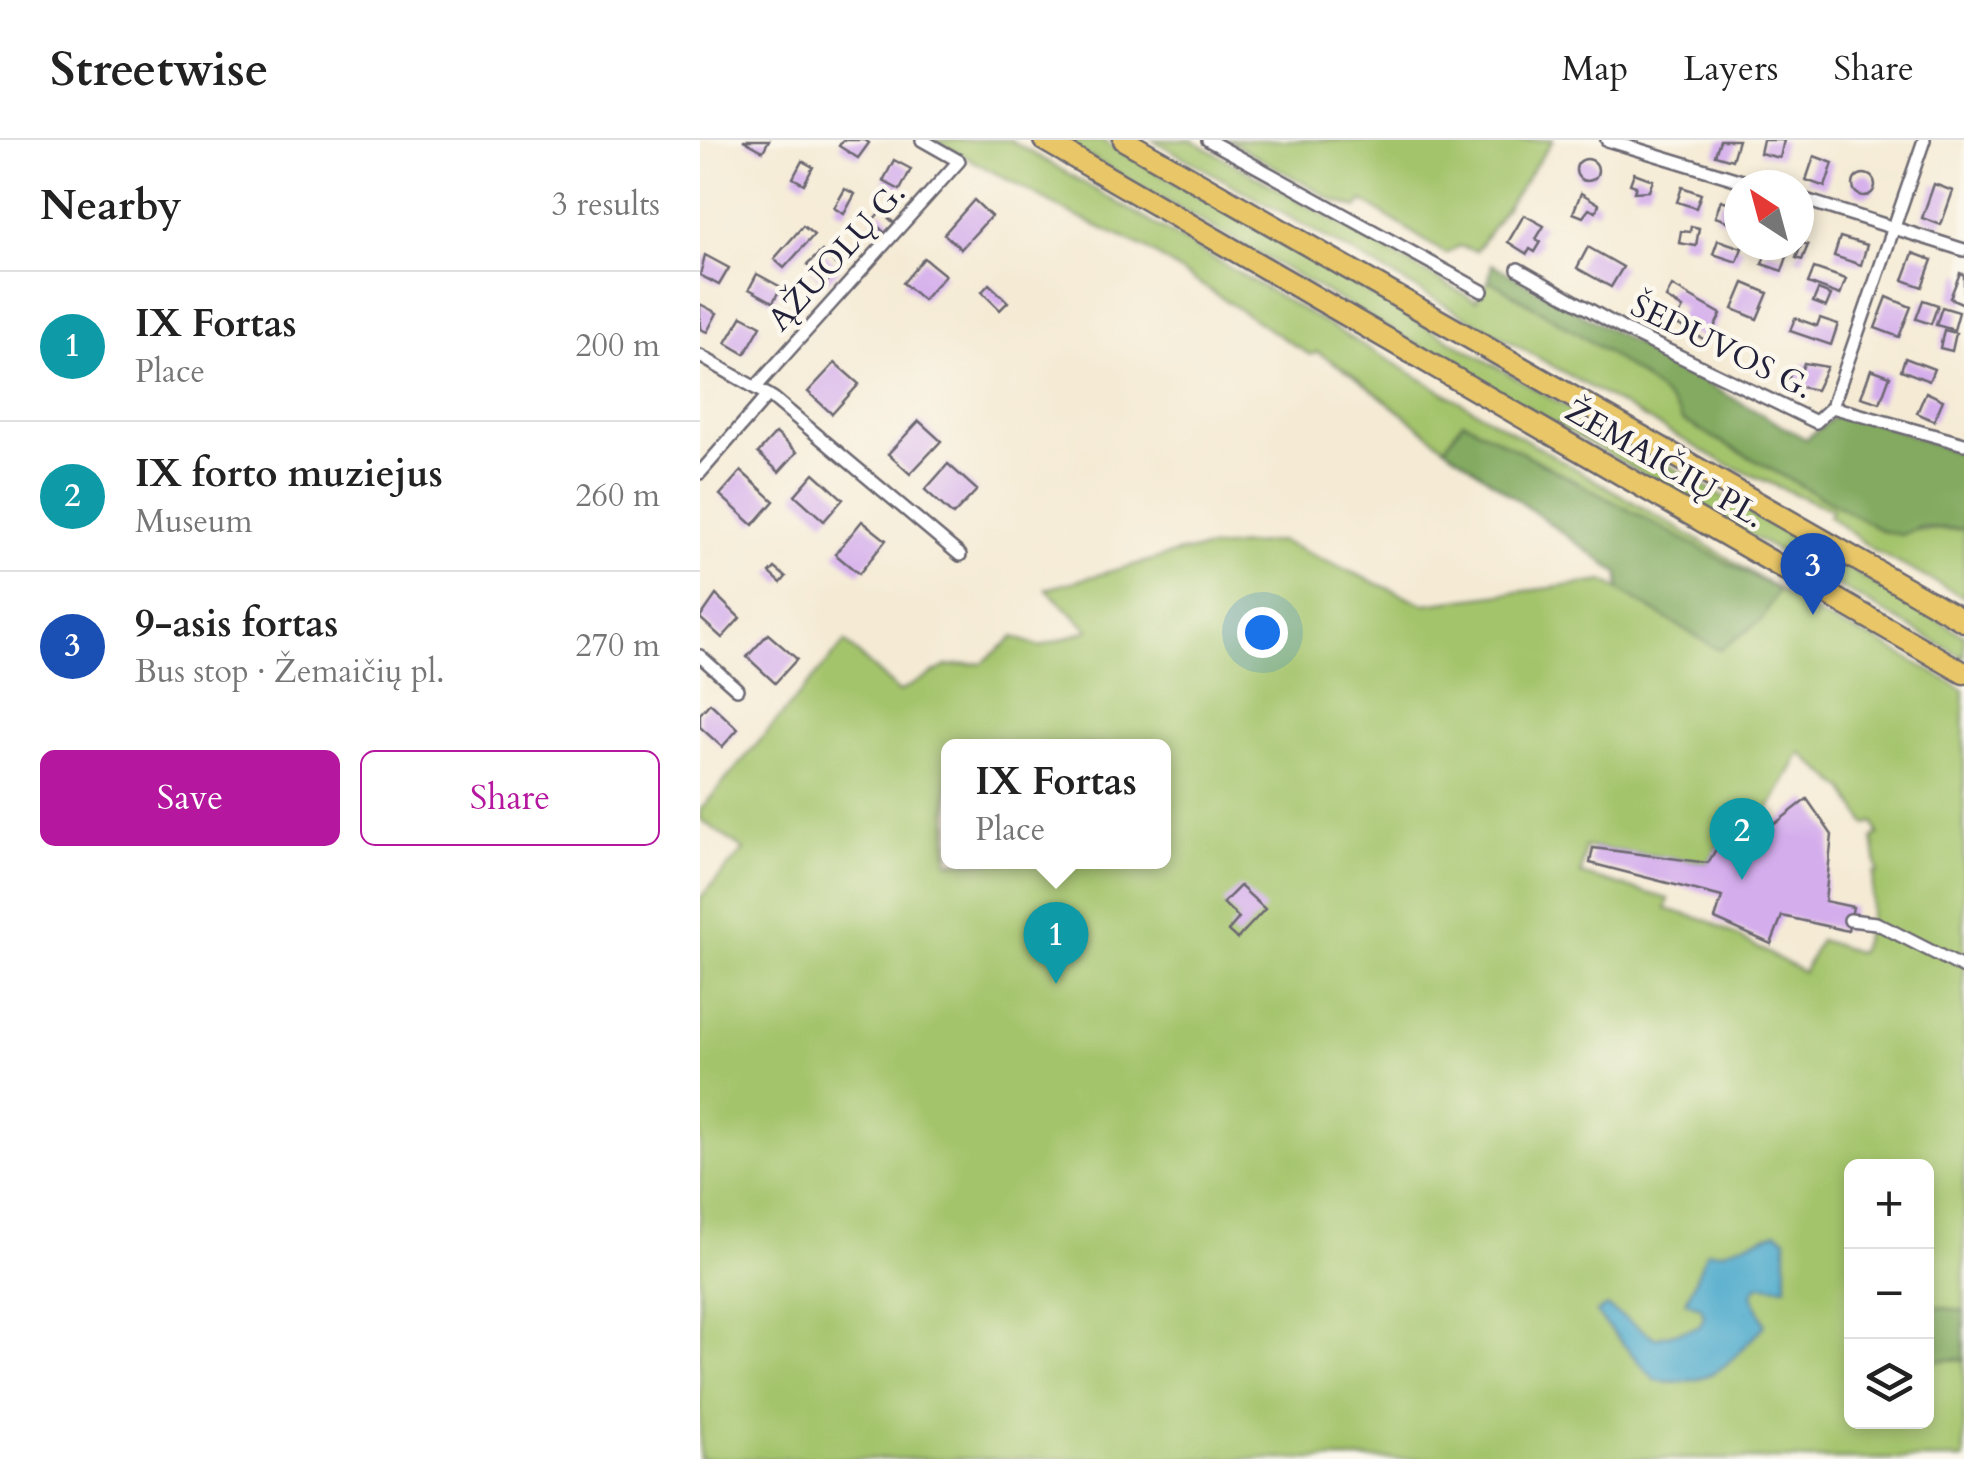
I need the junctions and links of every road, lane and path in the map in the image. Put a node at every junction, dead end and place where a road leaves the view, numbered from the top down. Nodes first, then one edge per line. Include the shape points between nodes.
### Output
1 (922, 140) edge
2 (1044, 140) edge
3 (1124, 140) edge
4 (1208, 140) edge
5 (1607, 140) edge
6 (1924, 140) edge
7 (1724, 176) edge
8 (1814, 203) edge
9 (1894, 227) junction
10 (1964, 250) edge
11 (1518, 269) dead end
12 (1482, 291) dead end
13 (700, 356) edge
14 (755, 388) junction
15 (768, 395) junction
16 (1832, 406) junction
17 (1964, 444) edge
18 (700, 474) edge
19 (960, 555) dead end
20 (1892, 580) junction
21 (1964, 605) edge
22 (1964, 621) edge
23 (700, 656) edge
24 (1964, 673) edge
25 (737, 688) dead end
26 (1850, 920) dead end
27 (1964, 968) edge

1 - 14 street, ĄŽUOLŲ G. via 958,161
2 - 24 highway, ŽEMAIČIŲ PL.
3 - 20 highway, ŽEMAIČIŲ PL.
4 - 12 street
5 - 7 street
6 - 9 street
8 - 9 street
9 - 10 street
9 - 16 street
11 - 16 street, ŠEDUVOS G. via 1625,330 1816,422
13 - 14 street
14 - 15 street
15 - 18 street
15 - 19 street
16 - 17 street, ŠEDUVOS G.
20 - 21 highway
20 - 22 highway, ŽEMAIČIŲ PL.
23 - 25 street
26 - 27 street via 1876,923

